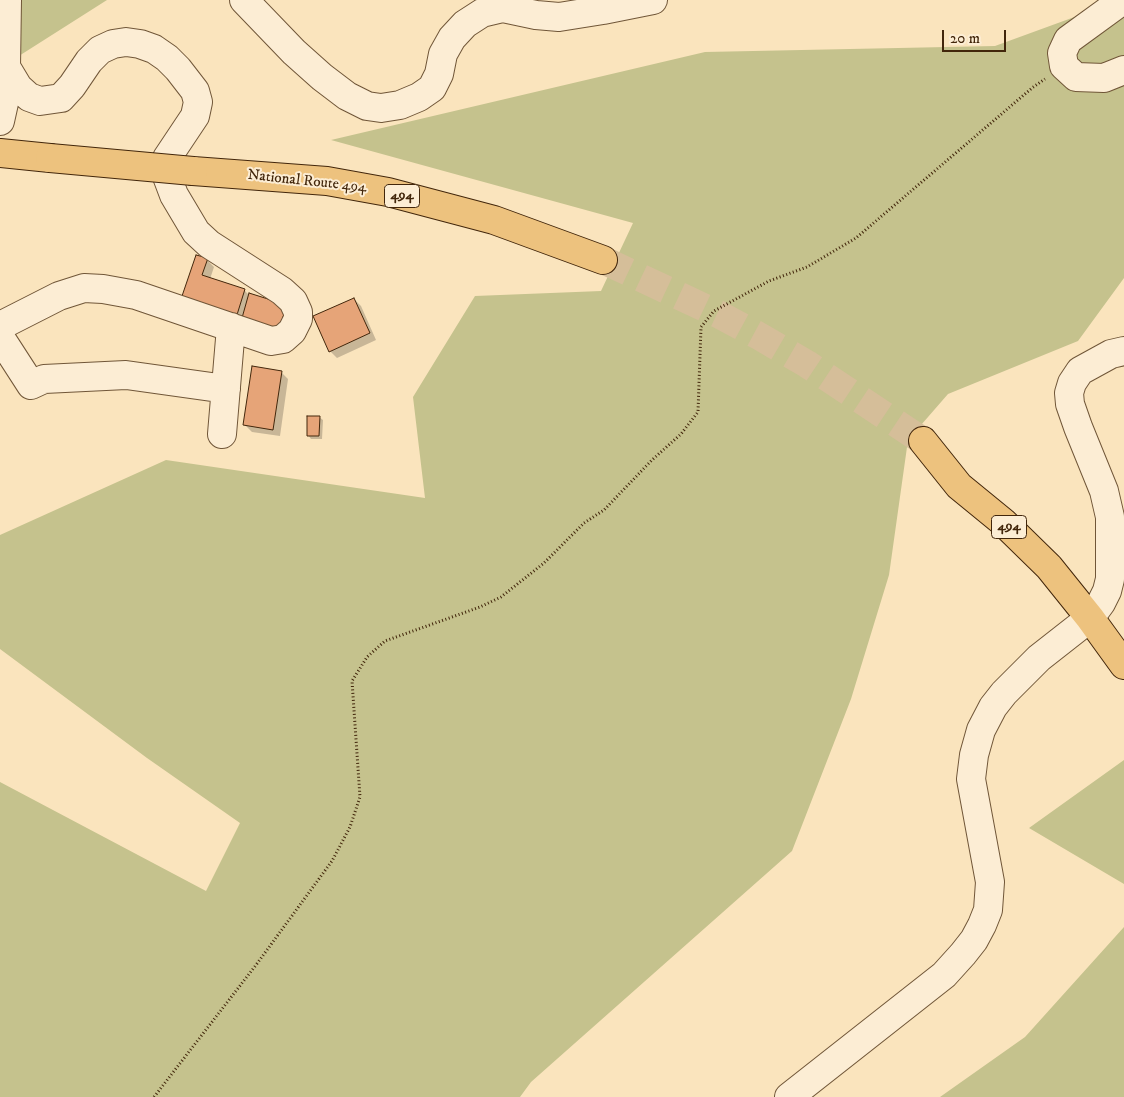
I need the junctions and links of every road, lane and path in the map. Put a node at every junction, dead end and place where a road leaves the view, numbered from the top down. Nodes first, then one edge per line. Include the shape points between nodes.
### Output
1 (7, 0) edge
2 (244, 0) edge
3 (653, 0) edge
4 (1123, 0) edge
5 (604, 5) edge
6 (6, 66) junction
7 (1064, 66) junction
8 (1124, 70) edge
9 (0, 121) edge
10 (0, 153) edge
11 (603, 260) tunnel mouth
12 (0, 326) edge
13 (231, 327) junction
14 (0, 337) edge
15 (1124, 351) edge
16 (226, 389) junction
17 (222, 434) dead end
18 (923, 441) tunnel mouth
19 (1090, 618) junction
20 (1124, 665) edge
21 (154, 1097) edge
22 (789, 1097) edge

1 - 6 street
2 - 5 street via 322,77 347,96 367,106 381,108 400,105 432,88 452,38 465,24 482,14 503,8 559,16
3 - 5 street
4 - 7 street via 1068,40 1062,53
6 - 9 street
6 - 13 street via 18,87 29,97 50,101 61,98 100,50 126,42 154,50 189,80 198,102 195,116 167,158 164,171 170,188 192,225 209,244 282,291 293,301 298,312 292,331 283,338 271,340
7 - 8 street via 1076,77 1104,78
7 - 21 path via 1032,88 856,238 807,267 769,280 714,311 702,327 698,412 681,434 604,510 584,522 544,563 501,597 385,641 368,657 352,681 360,797 350,827 332,861
10 - 11 highway, National Route 494 / 494, bridge via 327,181 388,192 494,220
12 - 13 street via 58,296 84,288 136,295
13 - 16 street
14 - 16 street via 32,385 44,379 126,375
15 - 19 street via 1111,354 1080,371 1069,394 1078,427 1104,491 1110,517 1110,579 1101,603
16 - 17 street
18 - 19 highway, 494 via 958,486 1027,544
19 - 20 highway, 494
19 - 22 street via 1039,658 1004,693 981,730 972,779 990,882 988,910 974,940 944,975

